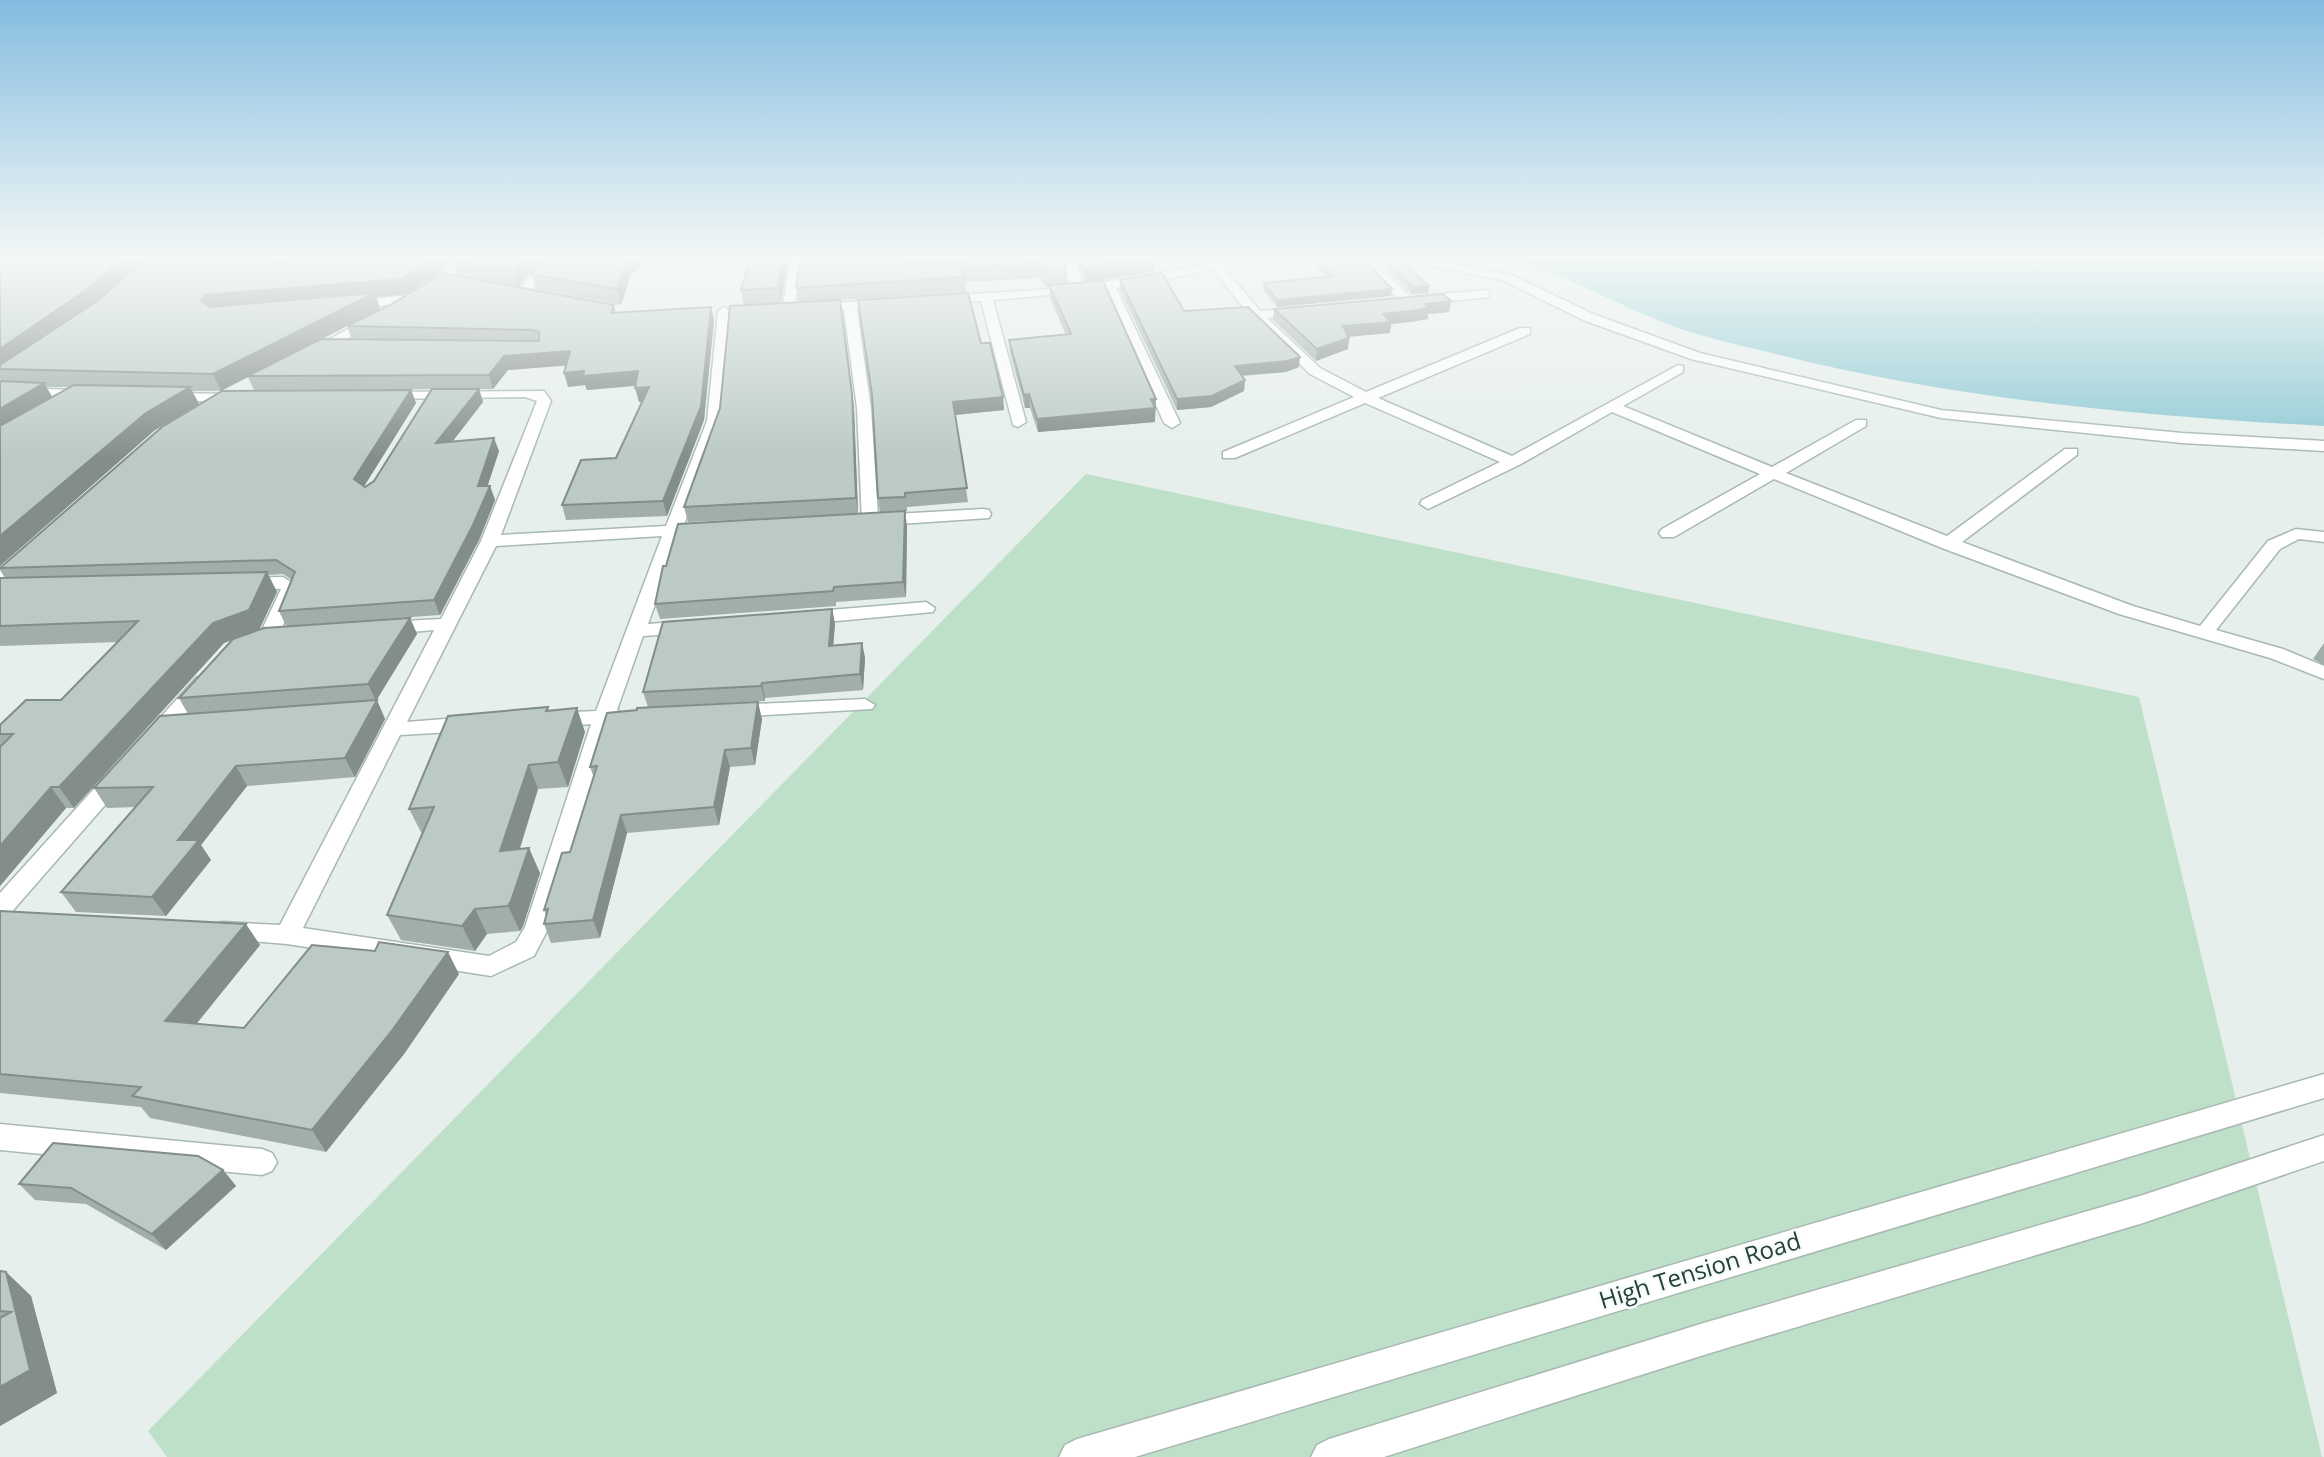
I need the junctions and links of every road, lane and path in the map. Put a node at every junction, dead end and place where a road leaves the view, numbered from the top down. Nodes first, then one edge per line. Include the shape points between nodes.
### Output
1 (366, 324) edge
2 (728, 324) edge
3 (852, 324) edge
4 (993, 324) edge
5 (1126, 324) edge
6 (1266, 324) edge
7 (1607, 324) edge
8 (1525, 331) dead end
9 (326, 346) junction
10 (354, 346) edge
11 (294, 361) edge
12 (1678, 369) dead end
13 (0, 392) edge
14 (248, 393) edge
15 (80, 394) junction
16 (106, 395) edge
17 (146, 396) edge
18 (362, 396) edge
19 (226, 398) junction
20 (1366, 398) junction
21 (1612, 407) junction
22 (57, 408) edge
23 (192, 415) edge
24 (1018, 422) dead end
25 (1861, 423) dead end
26 (1172, 424) dead end
27 (2324, 446) edge
28 (2071, 452) dead end
29 (1228, 456) dead end
30 (1513, 462) junction
31 (1769, 473) junction
32 (1428, 504) dead end
33 (983, 513) dead end
34 (697, 530) edge
35 (671, 531) junction
36 (1668, 533) dead end
37 (2324, 537) edge
38 (491, 541) junction
39 (1948, 544) junction
40 (34, 548) edge
41 (7, 565) edge
42 (229, 584) edge
43 (4, 586) edge
44 (926, 608) dead end
45 (788, 619) edge
46 (446, 624) junction
47 (705, 626) edge
48 (365, 629) edge
49 (636, 631) junction
50 (2204, 633) junction
51 (297, 634) edge
52 (270, 636) junction
53 (245, 645) edge
54 (215, 668) edge
55 (2324, 673) edge
56 (866, 705) dead end
57 (405, 708) junction
58 (378, 710) edge
59 (714, 712) edge
60 (632, 715) edge
61 (604, 716) junction
62 (535, 721) edge
63 (493, 723) edge
64 (190, 724) edge
65 (163, 726) junction
66 (396, 729) junction
67 (0, 909) edge
68 (0, 920) edge
69 (26, 921) edge
70 (195, 929) edge
71 (287, 935) junction
72 (2321, 1091) edge
73 (0, 1137) edge
74 (2324, 1148) edge
75 (262, 1162) dead end
76 (1077, 1457) edge
77 (1329, 1457) edge

1 - 9 street
2 - 35 street via 714,422
3 - 33 street via 864,408 863,521
4 - 24 street
5 - 26 street
6 - 20 street via 1315,371
7 - 27 street via 1696,356 1941,414 2182,438
8 - 20 street
9 - 10 street
9 - 11 street
12 - 21 street
13 - 15 street
14 - 19 street
15 - 16 street
15 - 22 street
17 - 19 street
18 - 38 street via 427,400 539,394 544,401
19 - 23 street
20 - 29 street
20 - 30 street
21 - 30 street
21 - 31 street
25 - 31 street
28 - 39 street
30 - 32 street
31 - 36 street
31 - 39 street
34 - 35 street
35 - 38 street
35 - 49 street
37 - 50 street via 2296,534 2274,545
38 - 46 street
39 - 50 street via 2138,615
40 - 41 street
41 - 43 street
42 - 52 street via 283,582 290,588
44 - 45 street
46 - 48 street
46 - 57 street
47 - 49 street
49 - 61 street
50 - 55 street
51 - 52 street
52 - 53 street
54 - 65 street
56 - 59 street
57 - 58 street
57 - 66 street
60 - 61 street
61 - 62 street
61 - 71 street via 537,927 525,949 491,965
63 - 66 street
64 - 65 street
65 - 67 street
66 - 71 street
68 - 69 street
70 - 71 street
72 - 76 street, High Tension Road
73 - 75 street
74 - 77 street via 2143,1209 1707,1338

